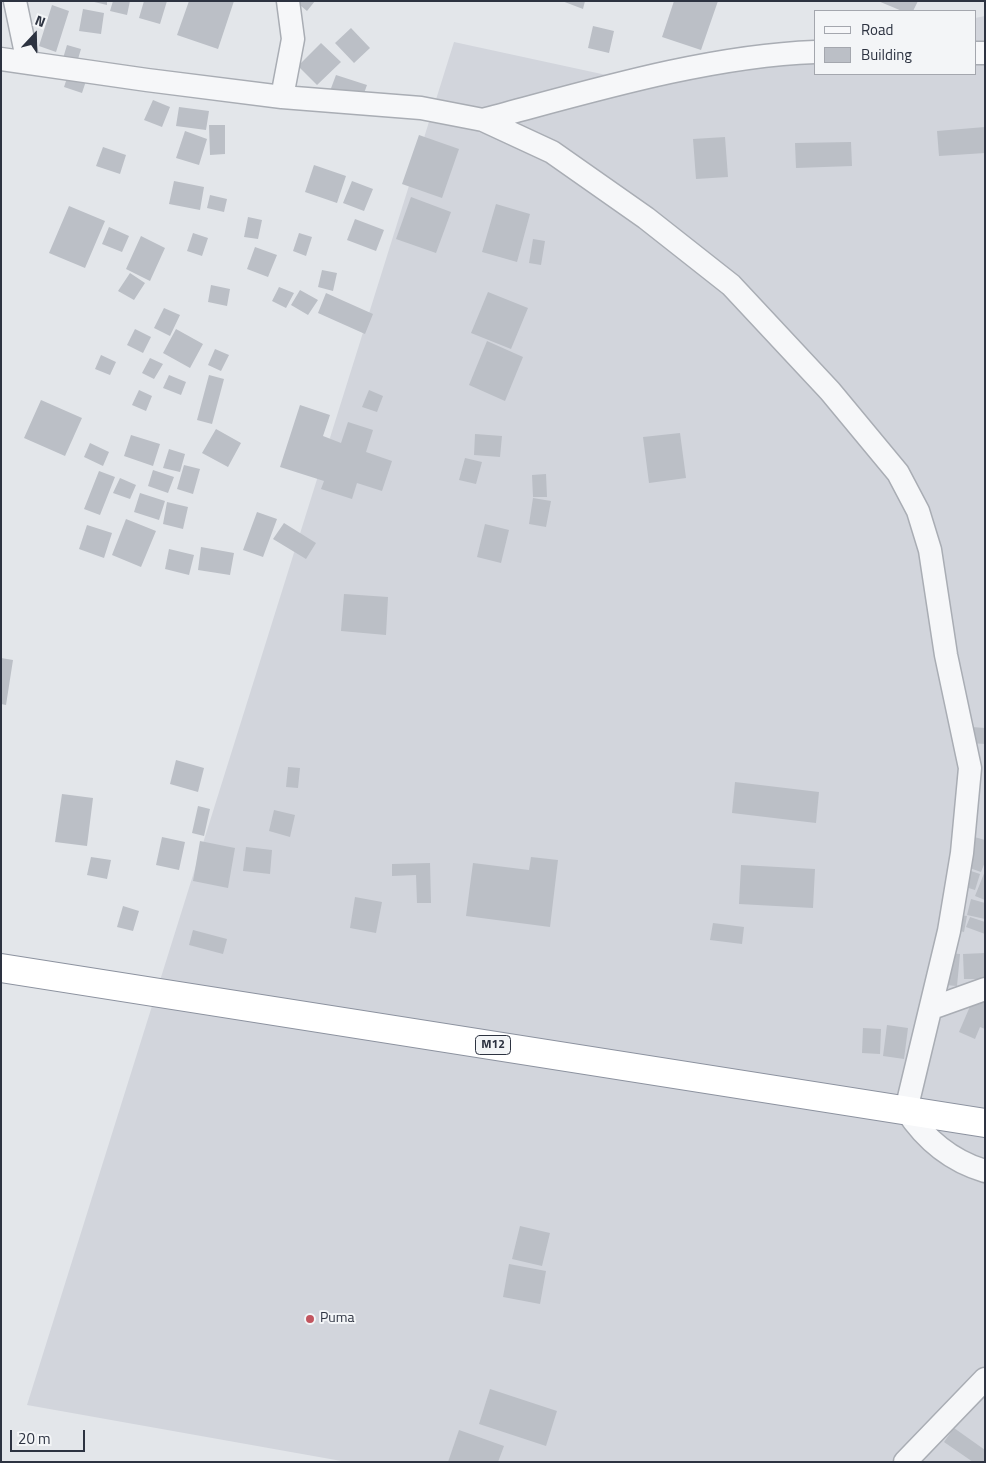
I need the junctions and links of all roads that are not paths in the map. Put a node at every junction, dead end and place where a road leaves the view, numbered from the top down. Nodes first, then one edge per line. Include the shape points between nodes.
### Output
1 (15, 1) edge
2 (288, 1) edge
3 (814, 52) edge
4 (1, 59) edge
5 (28, 63) junction
6 (282, 97) junction
7 (483, 120) junction
8 (977, 767) edge
9 (1, 968) edge
10 (985, 989) edge
11 (932, 1008) junction
12 (906, 1110) junction
13 (985, 1123) edge
14 (985, 1170) edge
15 (985, 1379) edge
16 (905, 1462) edge

1 - 5 street
2 - 6 street via 293,38
3 - 7 street via 738,61 634,80
4 - 5 street
5 - 6 street
6 - 7 street via 421,108
7 - 8 street via 552,152 646,218 731,285 830,391 898,473 918,511 930,550 946,655
8 - 11 street
9 - 12 highway, M12
10 - 11 street
11 - 12 street
12 - 13 highway, M12
12 - 14 street via 920,1131 949,1155
15 - 16 street

